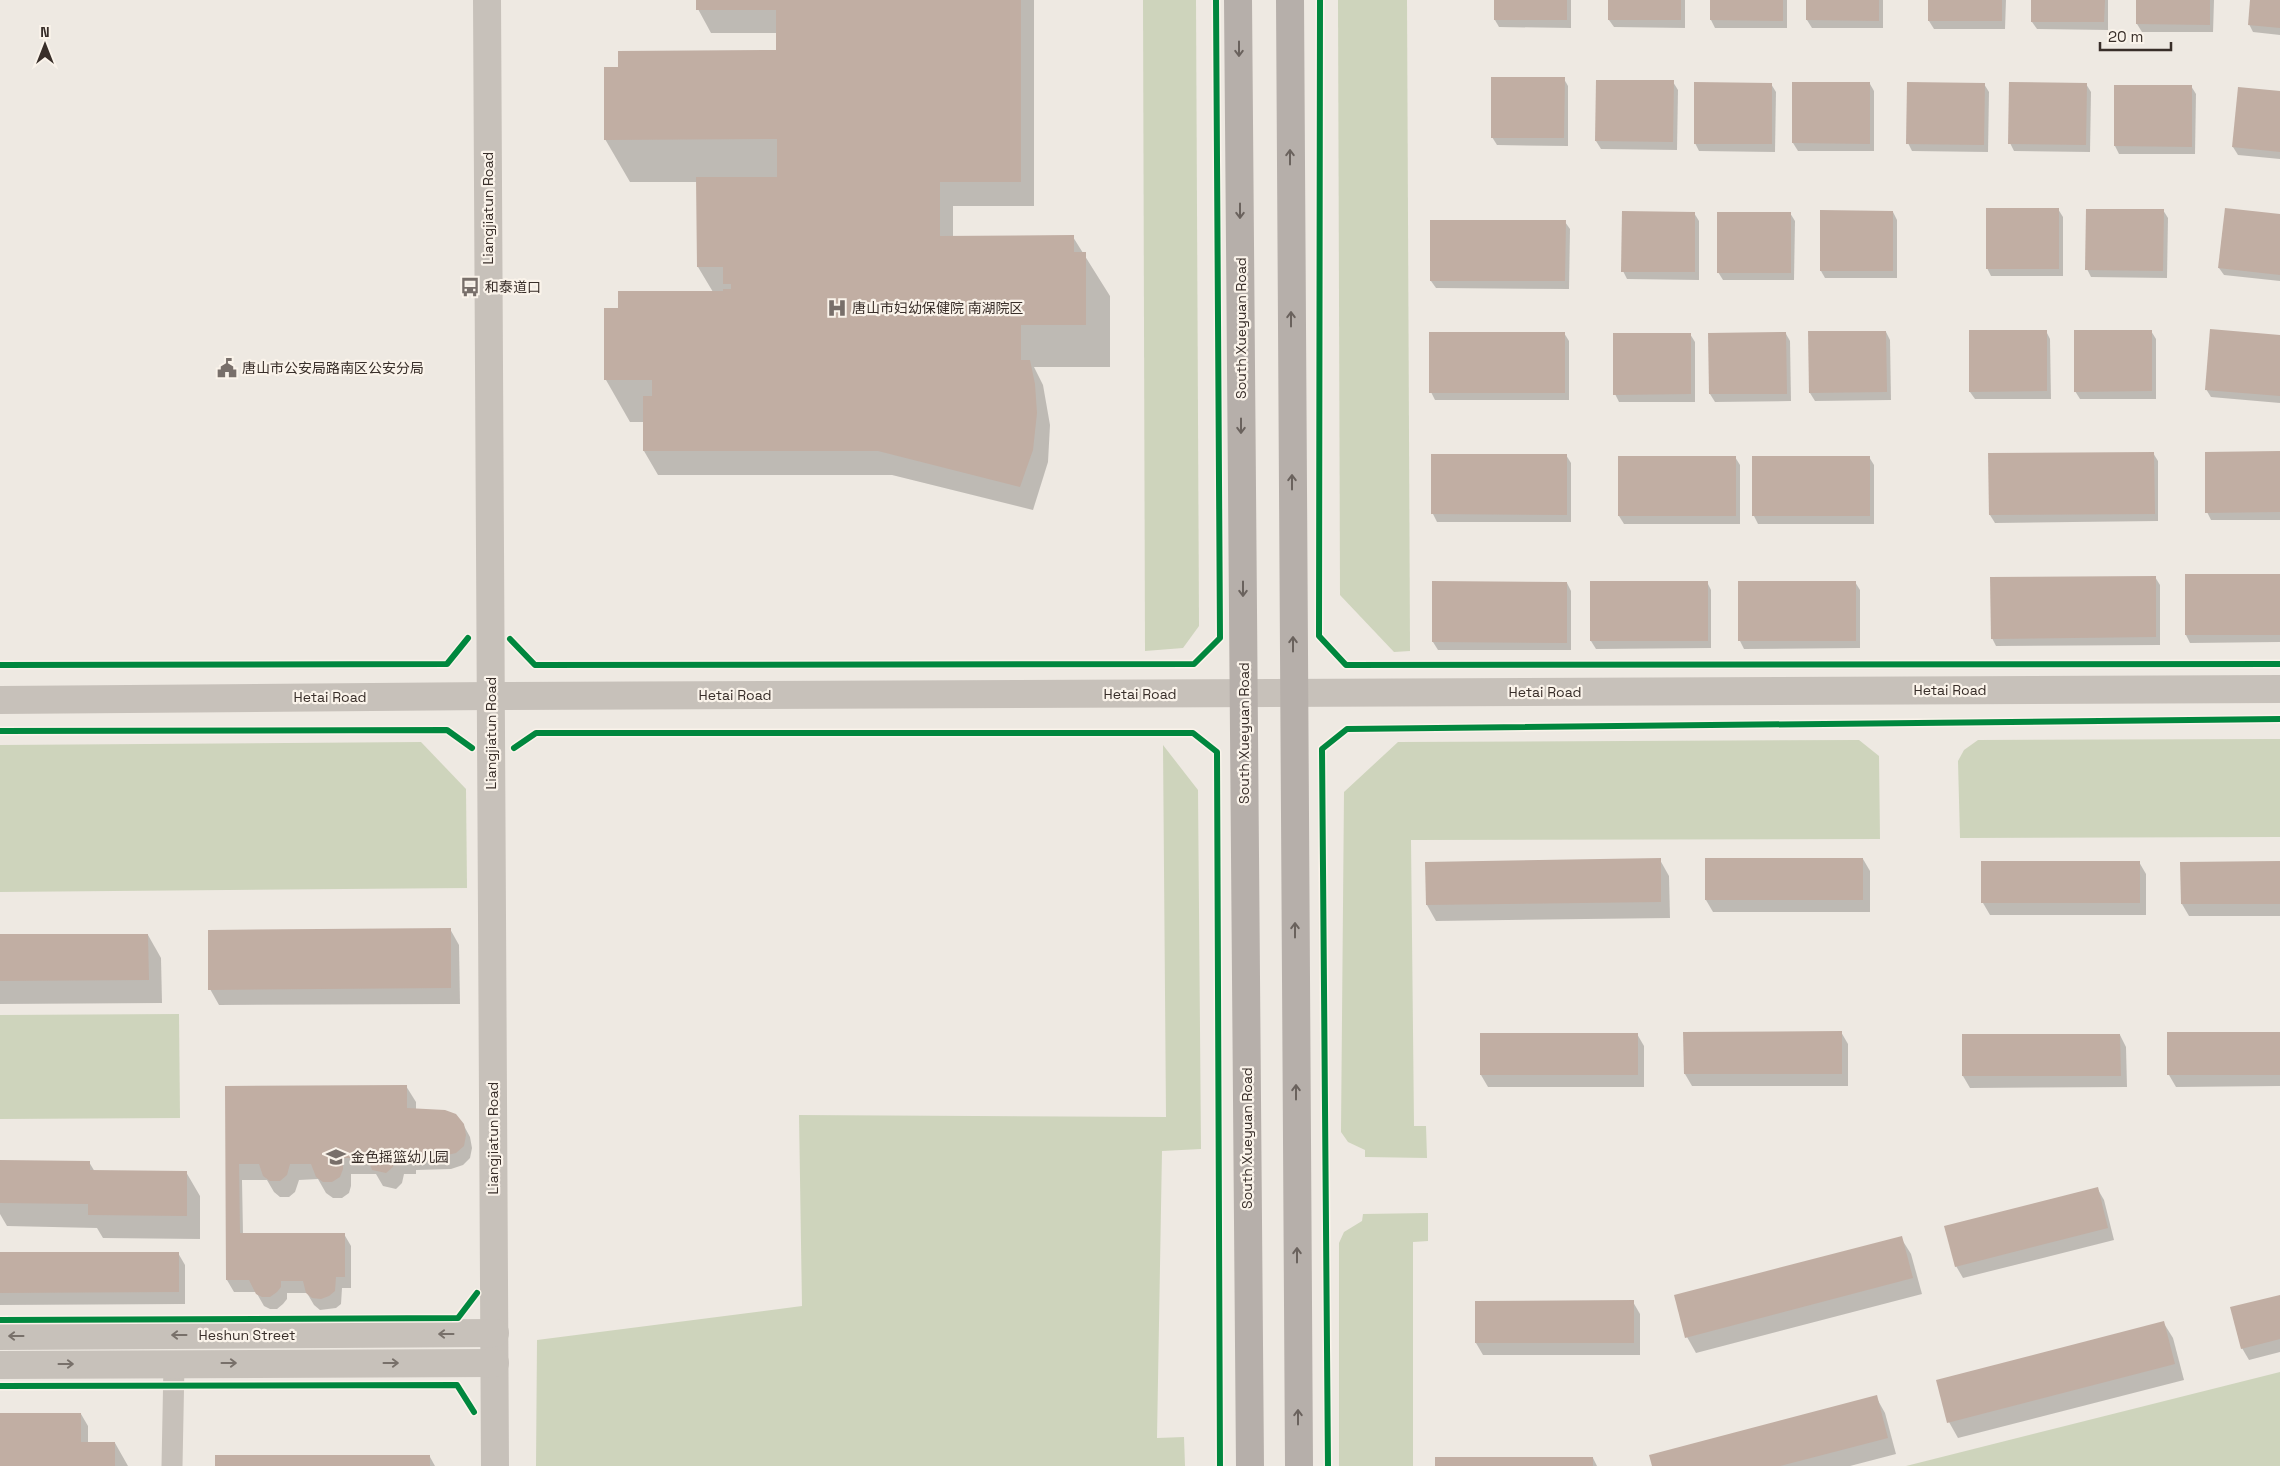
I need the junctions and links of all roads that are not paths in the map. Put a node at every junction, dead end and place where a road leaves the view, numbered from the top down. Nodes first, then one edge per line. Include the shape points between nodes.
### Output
1 (487, 0) edge
2 (1238, 0) edge
3 (1290, 0) edge
4 (2280, 689) edge
5 (1293, 693) junction
6 (1243, 694) junction
7 (490, 696) junction
8 (0, 700) edge
9 (495, 1333) junction
10 (0, 1336) edge
11 (495, 1363) junction
12 (174, 1364) junction
13 (0, 1365) edge
14 (172, 1466) edge
15 (495, 1466) edge
16 (1250, 1466) edge
17 (1299, 1466) edge

1 - 7 street, Liangjiatun Road
2 -> 6 main road, South Xueyuan Road
5 -> 3 main road
4 - 5 street, Hetai Road
5 - 6 street, Hetai Road
17 -> 5 main road
6 - 7 street, Hetai Road
6 - 16 main road, South Xueyuan Road
7 - 8 street, Hetai Road
7 - 9 street, Liangjiatun Road
9 -> 10 street, Heshun Street
9 - 11 street, Liangjiatun Road
12 -> 11 street, Heshun Street
11 - 15 street, Liangjiatun Road
13 -> 12 street, Heshun Street
12 - 14 street

